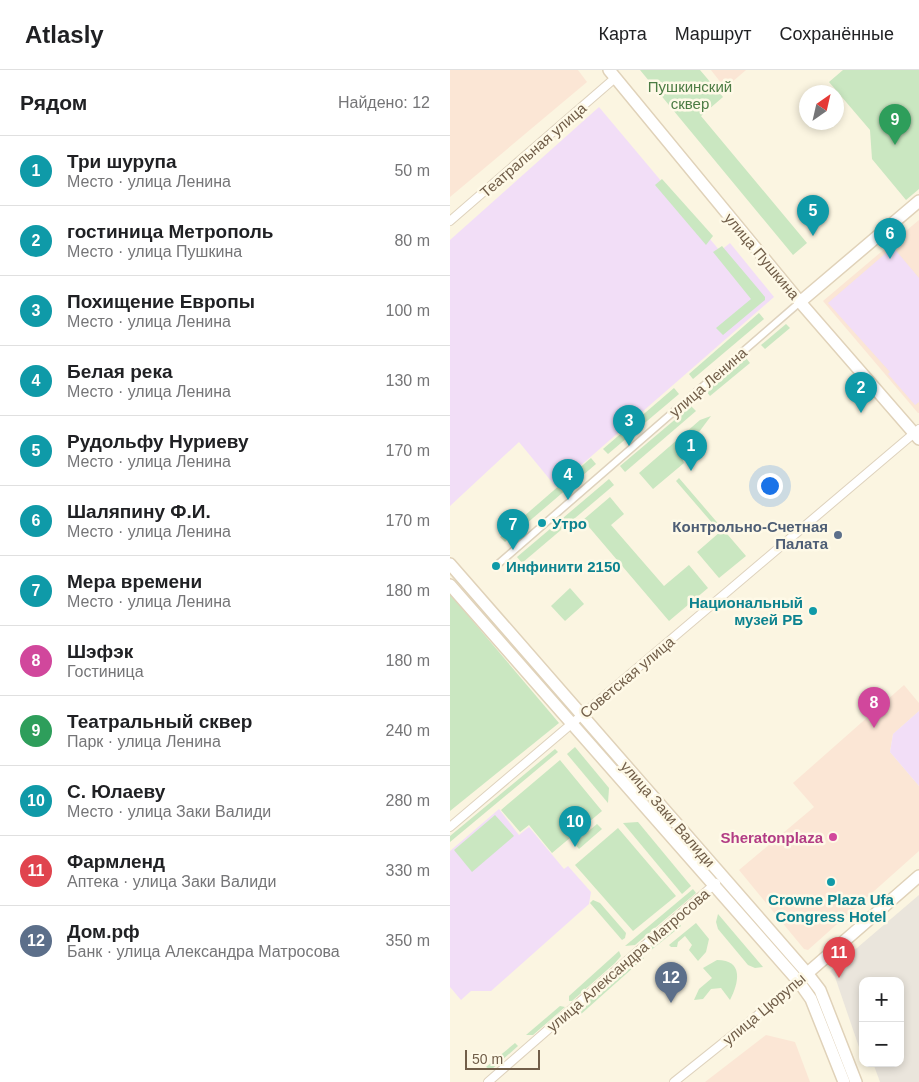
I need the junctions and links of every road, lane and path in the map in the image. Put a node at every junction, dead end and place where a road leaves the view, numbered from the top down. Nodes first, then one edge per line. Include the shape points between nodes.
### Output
1 (612, 74) edge
2 (919, 200) edge
3 (450, 221) edge
4 (800, 302) junction
5 (917, 434) edge
6 (450, 564) edge
7 (497, 565) dead end
8 (450, 585) edge
9 (582, 715) junction
10 (571, 724) junction
11 (450, 827) edge
12 (919, 876) edge
13 (724, 877) junction
14 (714, 886) junction
15 (807, 973) junction
16 (798, 982) junction
17 (488, 1082) edge
18 (674, 1082) edge
19 (844, 1082) edge
20 (856, 1082) edge

1 - 3 street, Театральная улица
1 - 4 main road, улица Пушкина
2 - 4 main road, улица Ленина
4 - 5 main road, улица Пушкина
4 - 7 street, улица Ленина
5 - 9 street, Советская улица
6 - 9 main road, улица Заки Валиди
8 - 10 main road, улица Заки Валиди
9 - 10 street, Советская улица
9 - 13 main road, улица Заки Валиди
10 - 11 street, Советская улица
10 - 14 main road, улица Заки Валиди
12 - 15 main road, улица Цюрупы
13 - 14 street, улица Александра Матросова
13 - 15 main road, улица Заки Валиди
14 - 16 main road, улица Заки Валиди
14 - 17 street, улица Александра Матросова
15 - 16 main road, улица Цюрупы
15 - 20 main road, улица Заки Валиди via 820,990
16 - 18 street, улица Цюрупы
16 - 19 main road, улица Заки Валиди via 810,999

